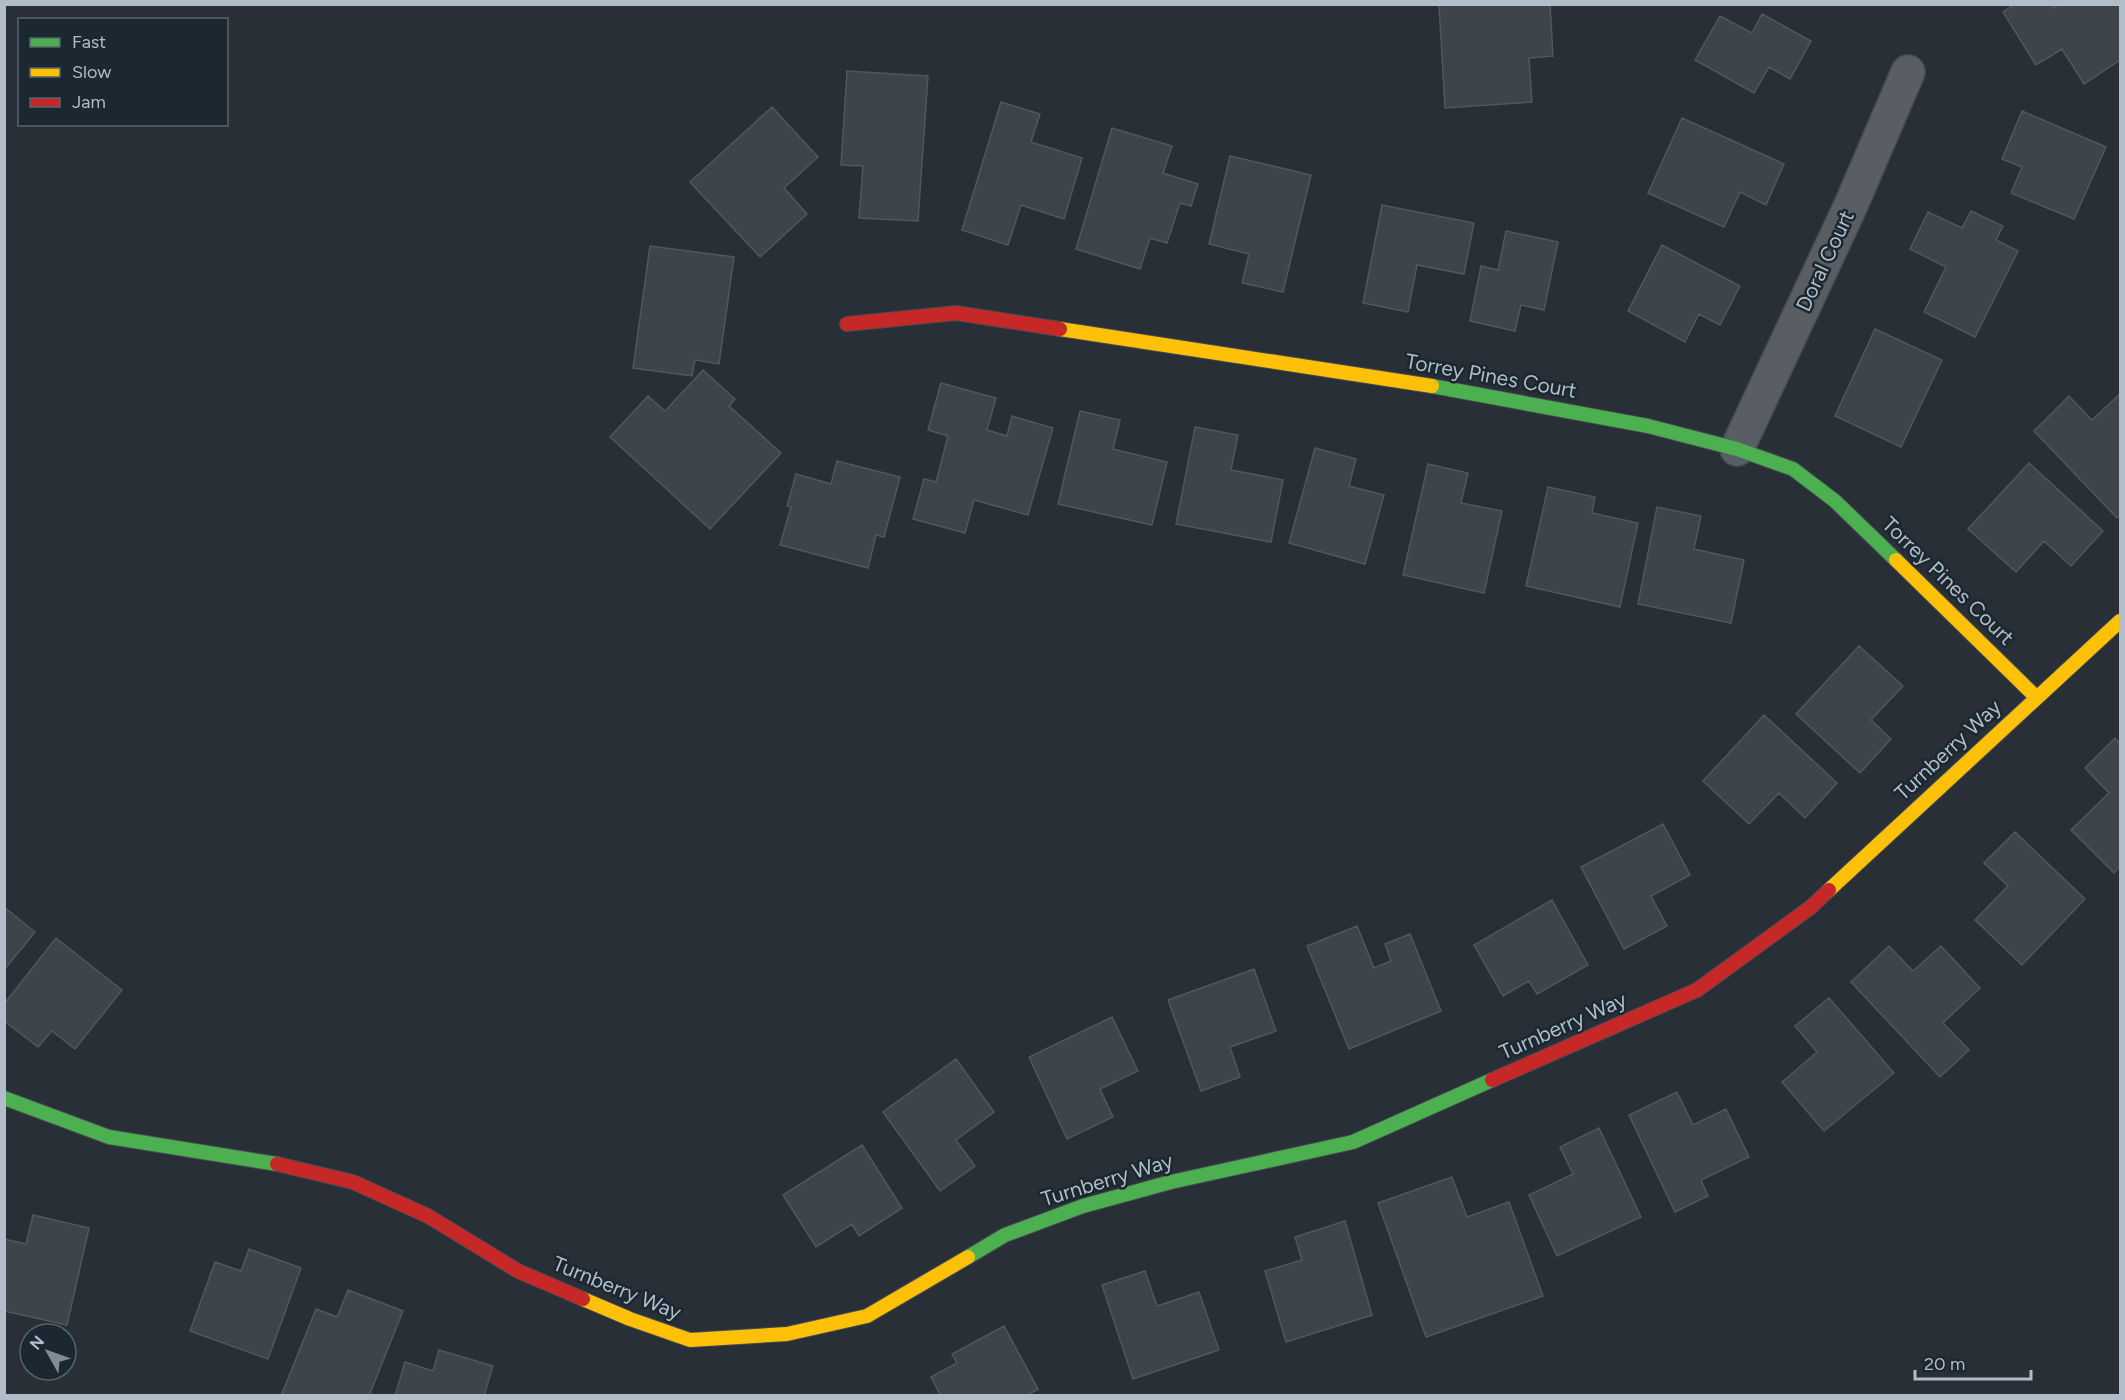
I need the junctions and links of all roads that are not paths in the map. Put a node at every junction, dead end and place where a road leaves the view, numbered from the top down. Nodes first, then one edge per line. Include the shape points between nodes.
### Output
1 (1908, 72) dead end
2 (847, 324) dead end
3 (1737, 449) junction
4 (2121, 621) edge
5 (2036, 697) junction
6 (4, 1098) edge

1 - 3 street, Doral Court via 1851,205
2 - 3 street, Torrey Pines Court via 956,313 1452,389 1648,426
3 - 5 street, Torrey Pines Court via 1793,469 1835,501
4 - 5 street, Turnberry Way
5 - 6 street, Turnberry Way via 1811,907 1697,990 1353,1142 1171,1182 1083,1206 1005,1235 867,1316 788,1334 690,1340 630,1319 518,1270 428,1216 353,1182 260,1160 109,1137

